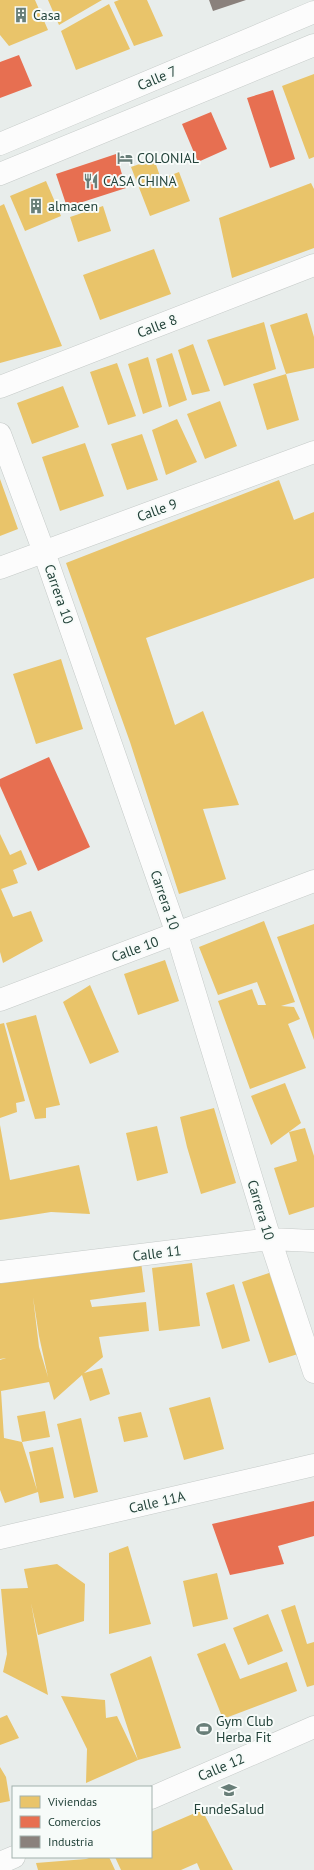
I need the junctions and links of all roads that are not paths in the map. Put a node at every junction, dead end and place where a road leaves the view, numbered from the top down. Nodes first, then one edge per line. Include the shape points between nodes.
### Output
1 (314, 12) edge
2 (314, 45) edge
3 (0, 144) edge
4 (0, 174) edge
5 (314, 265) edge
6 (0, 387) edge
7 (0, 434) edge
8 (314, 452) edge
9 (44, 552) junction
10 (0, 568) edge
11 (314, 881) edge
12 (177, 934) junction
13 (0, 1000) edge
14 (270, 1239) junction
15 (314, 1241) edge
16 (0, 1272) edge
17 (314, 1372) edge
18 (314, 1465) edge
19 (0, 1538) edge
20 (314, 1727) edge
21 (152, 1798) edge
22 (12, 1858) edge
23 (0, 1863) edge

1 - 3 street, Calle 7
2 - 4 street, Calle 7
5 - 6 street, Calle 8
7 - 9 street, Carrera 10
8 - 9 street, Calle 9
9 - 10 street, Calle 9
9 - 12 street, Carrera 10
11 - 12 street, Calle 10
12 - 13 street, Calle 10
12 - 14 street, Carrera 10
14 - 15 street, Calle 11
14 - 16 street, Calle 11
14 - 17 street, Carrera 10
18 - 19 street, Calle 11A
20 - 21 street, Calle 12
22 - 23 street

